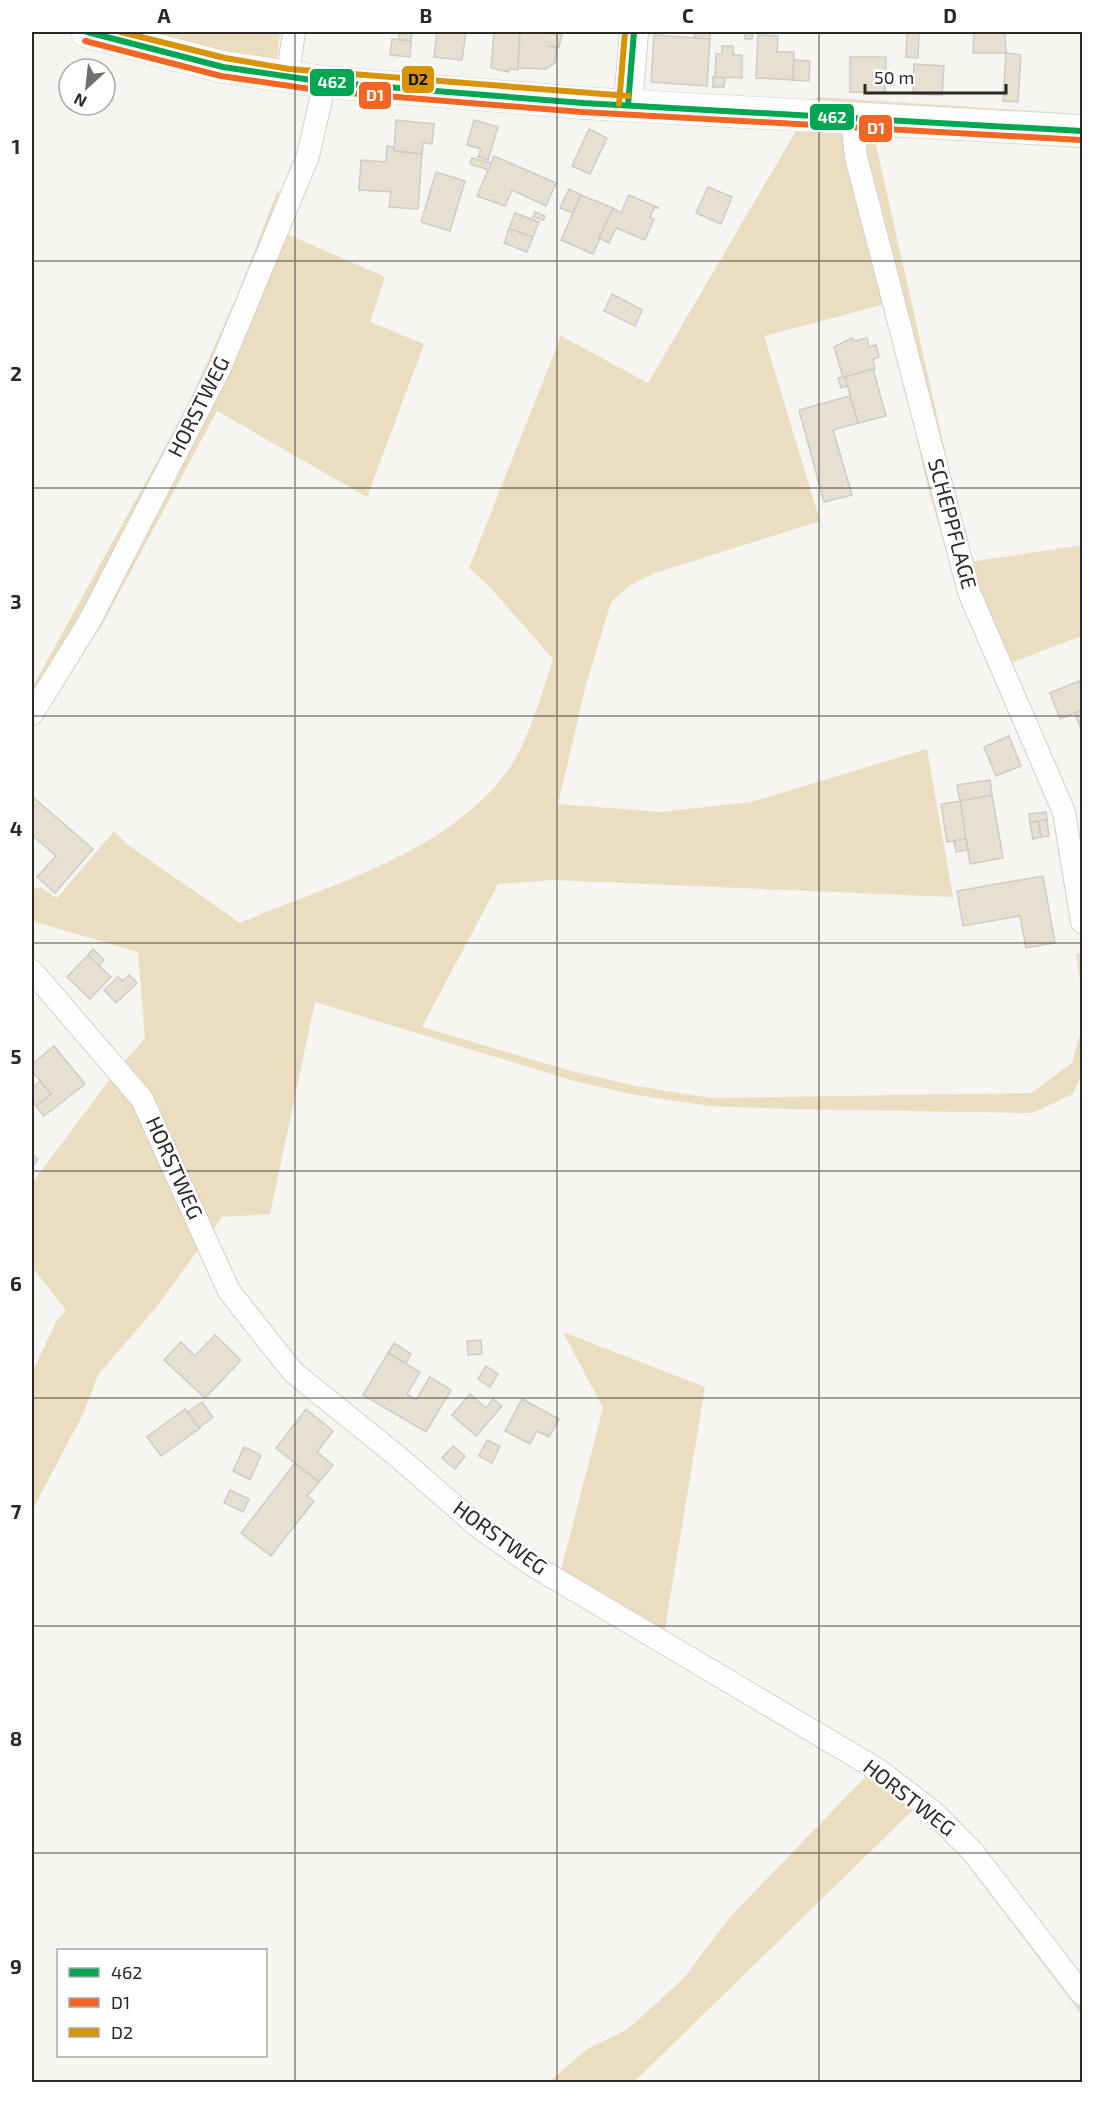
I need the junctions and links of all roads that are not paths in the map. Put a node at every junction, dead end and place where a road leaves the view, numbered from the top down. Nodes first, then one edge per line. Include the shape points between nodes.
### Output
1 (87, 32) edge
2 (294, 32) edge
3 (634, 32) edge
4 (291, 59) dead end
5 (325, 82) junction
6 (628, 105) junction
7 (852, 117) junction
8 (1083, 131) edge
9 (32, 714) edge
10 (1083, 922) edge
11 (32, 971) edge
12 (1083, 1994) edge

1 - 5 main road via 223,67
2 - 4 street
3 - 6 street
5 - 6 main road
5 - 9 street, HORSTWEG via 308,156 220,368 89,622
6 - 7 main road
7 - 8 main road
7 - 10 street, SCHEPPFLAGE via 856,157 969,592 1064,812
11 - 12 street, HORSTWEG via 142,1099 230,1291 293,1372 480,1528 534,1566 877,1769 932,1811 974,1852

